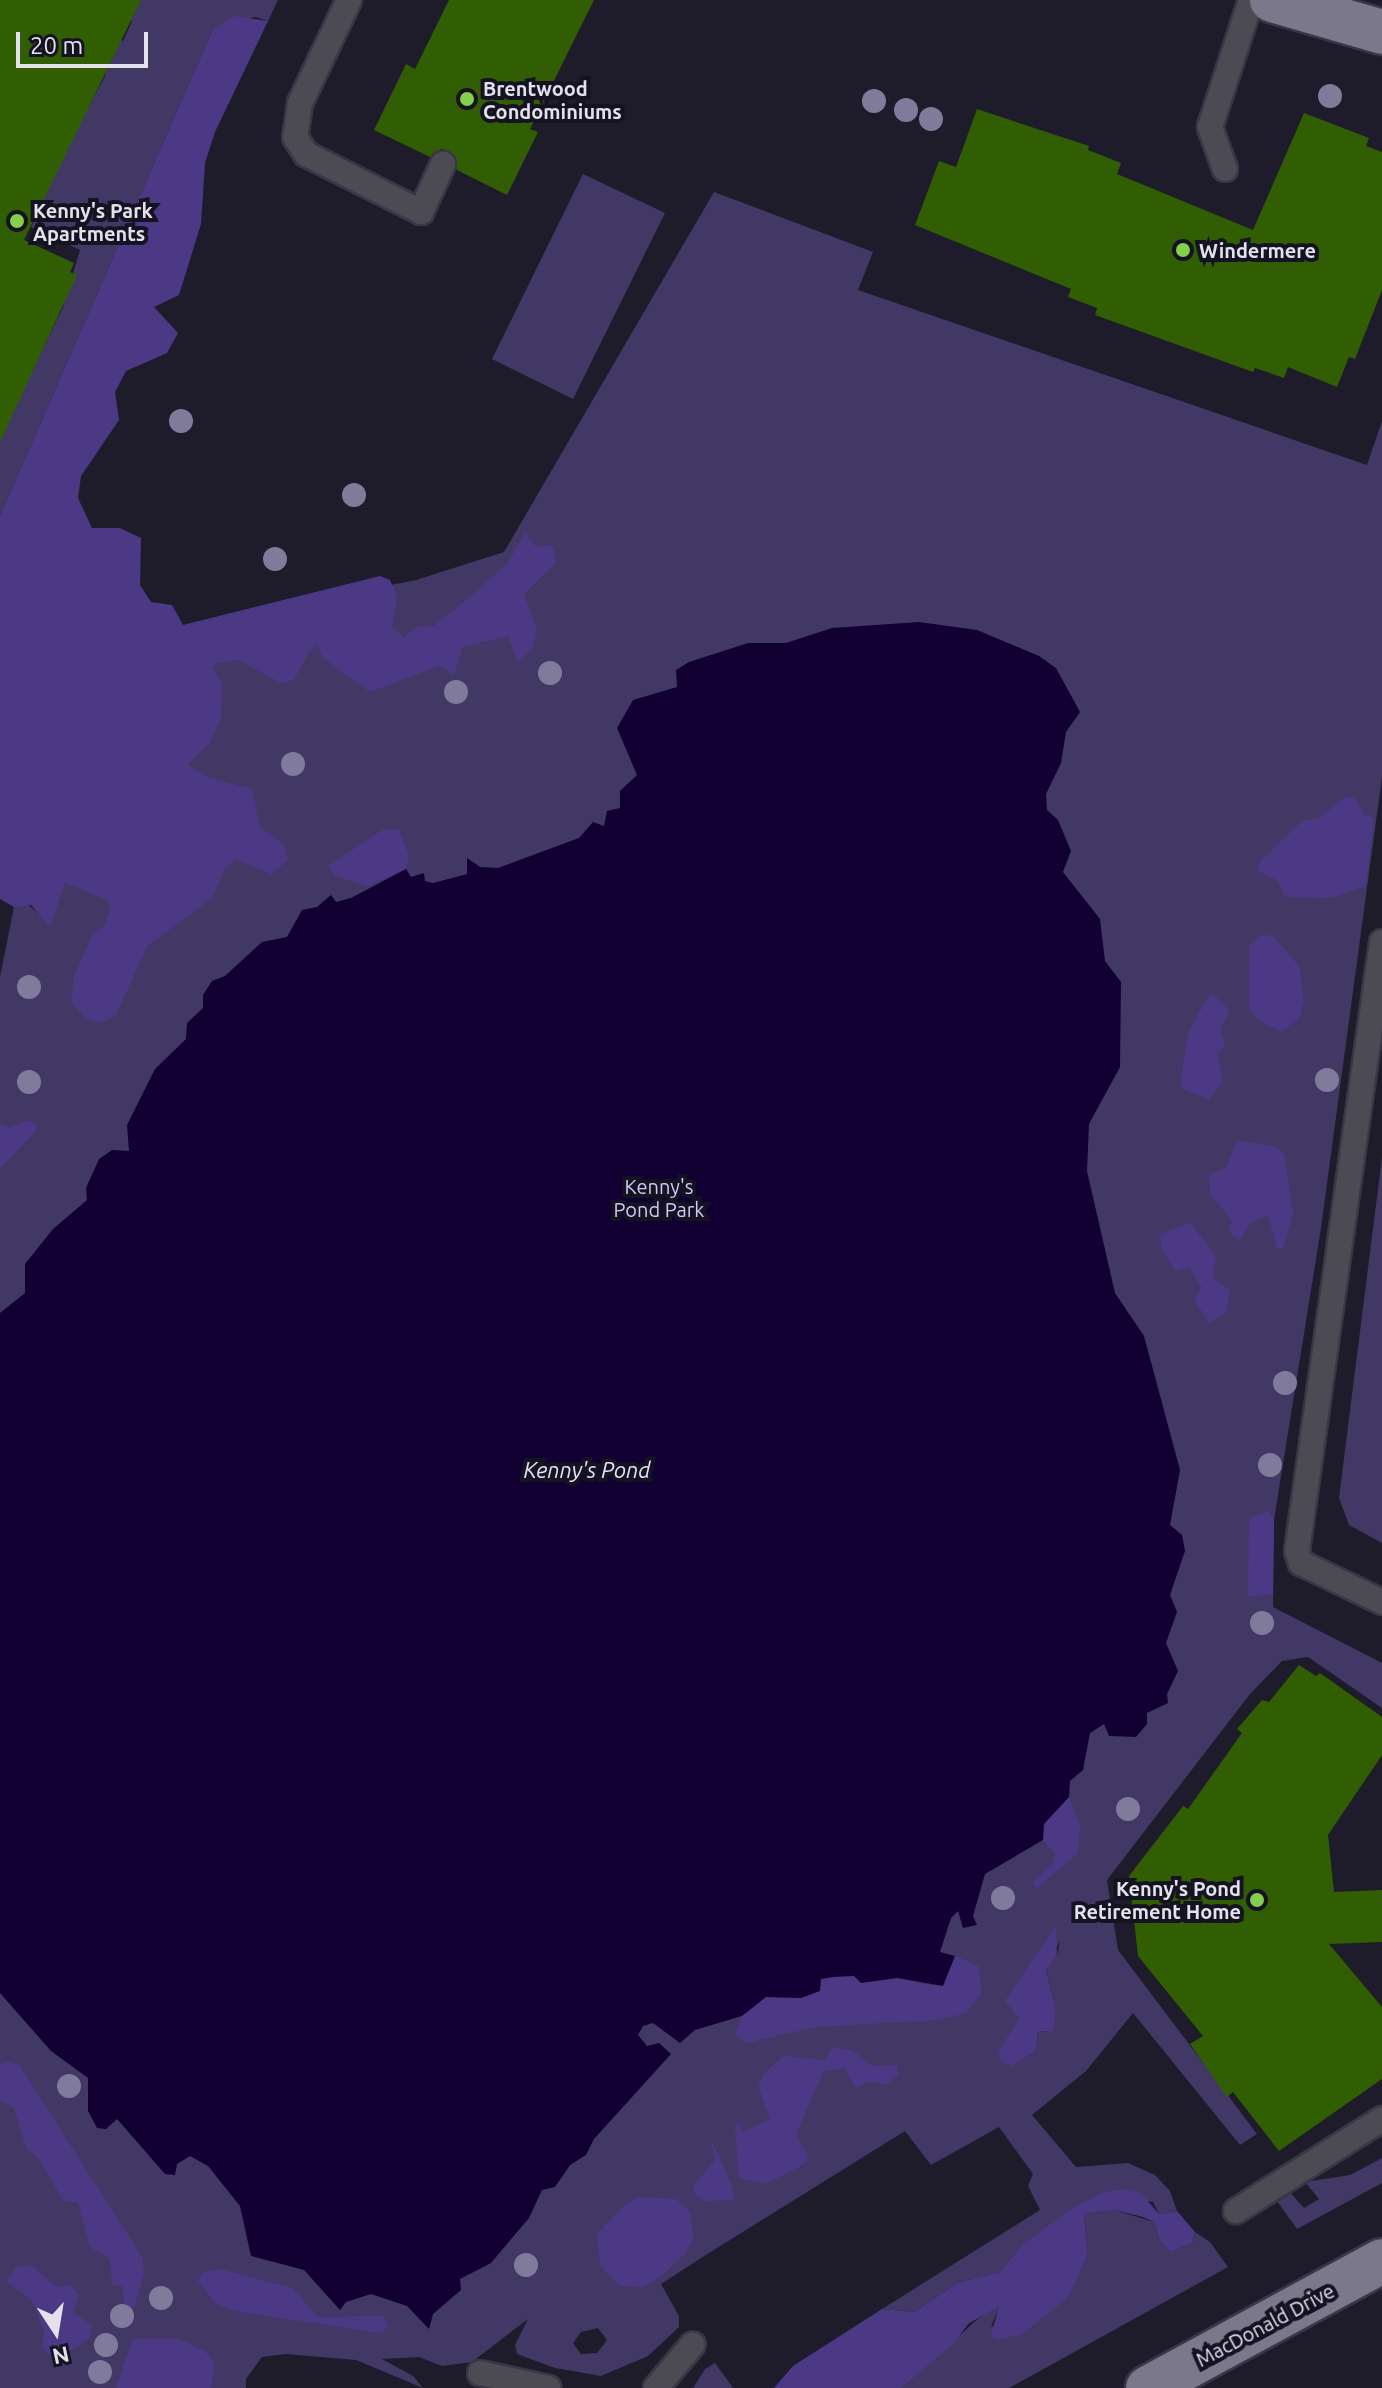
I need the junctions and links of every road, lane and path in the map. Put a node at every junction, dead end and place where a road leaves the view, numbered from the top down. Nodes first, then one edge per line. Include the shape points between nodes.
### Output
1 (349, 0) edge
2 (1251, 0) edge
3 (1272, 0) edge
4 (1382, 32) edge
5 (443, 164) dead end
6 (1225, 169) dead end
7 (1382, 942) edge
8 (1382, 1602) edge
9 (1382, 2119) edge
10 (1236, 2211) dead end
11 (1382, 2261) edge
12 (693, 2344) dead end
13 (480, 2373) dead end
14 (548, 2388) edge
15 (656, 2388) edge
16 (1148, 2388) edge

1 - 5 lane via 300,103 295,120 300,146 421,212
2 - 6 lane via 1210,127
3 - 4 main road
7 - 8 lane via 1297,1551 1301,1563
9 - 10 lane
11 - 16 main road, MacDonald Drive
12 - 15 lane
13 - 14 lane

